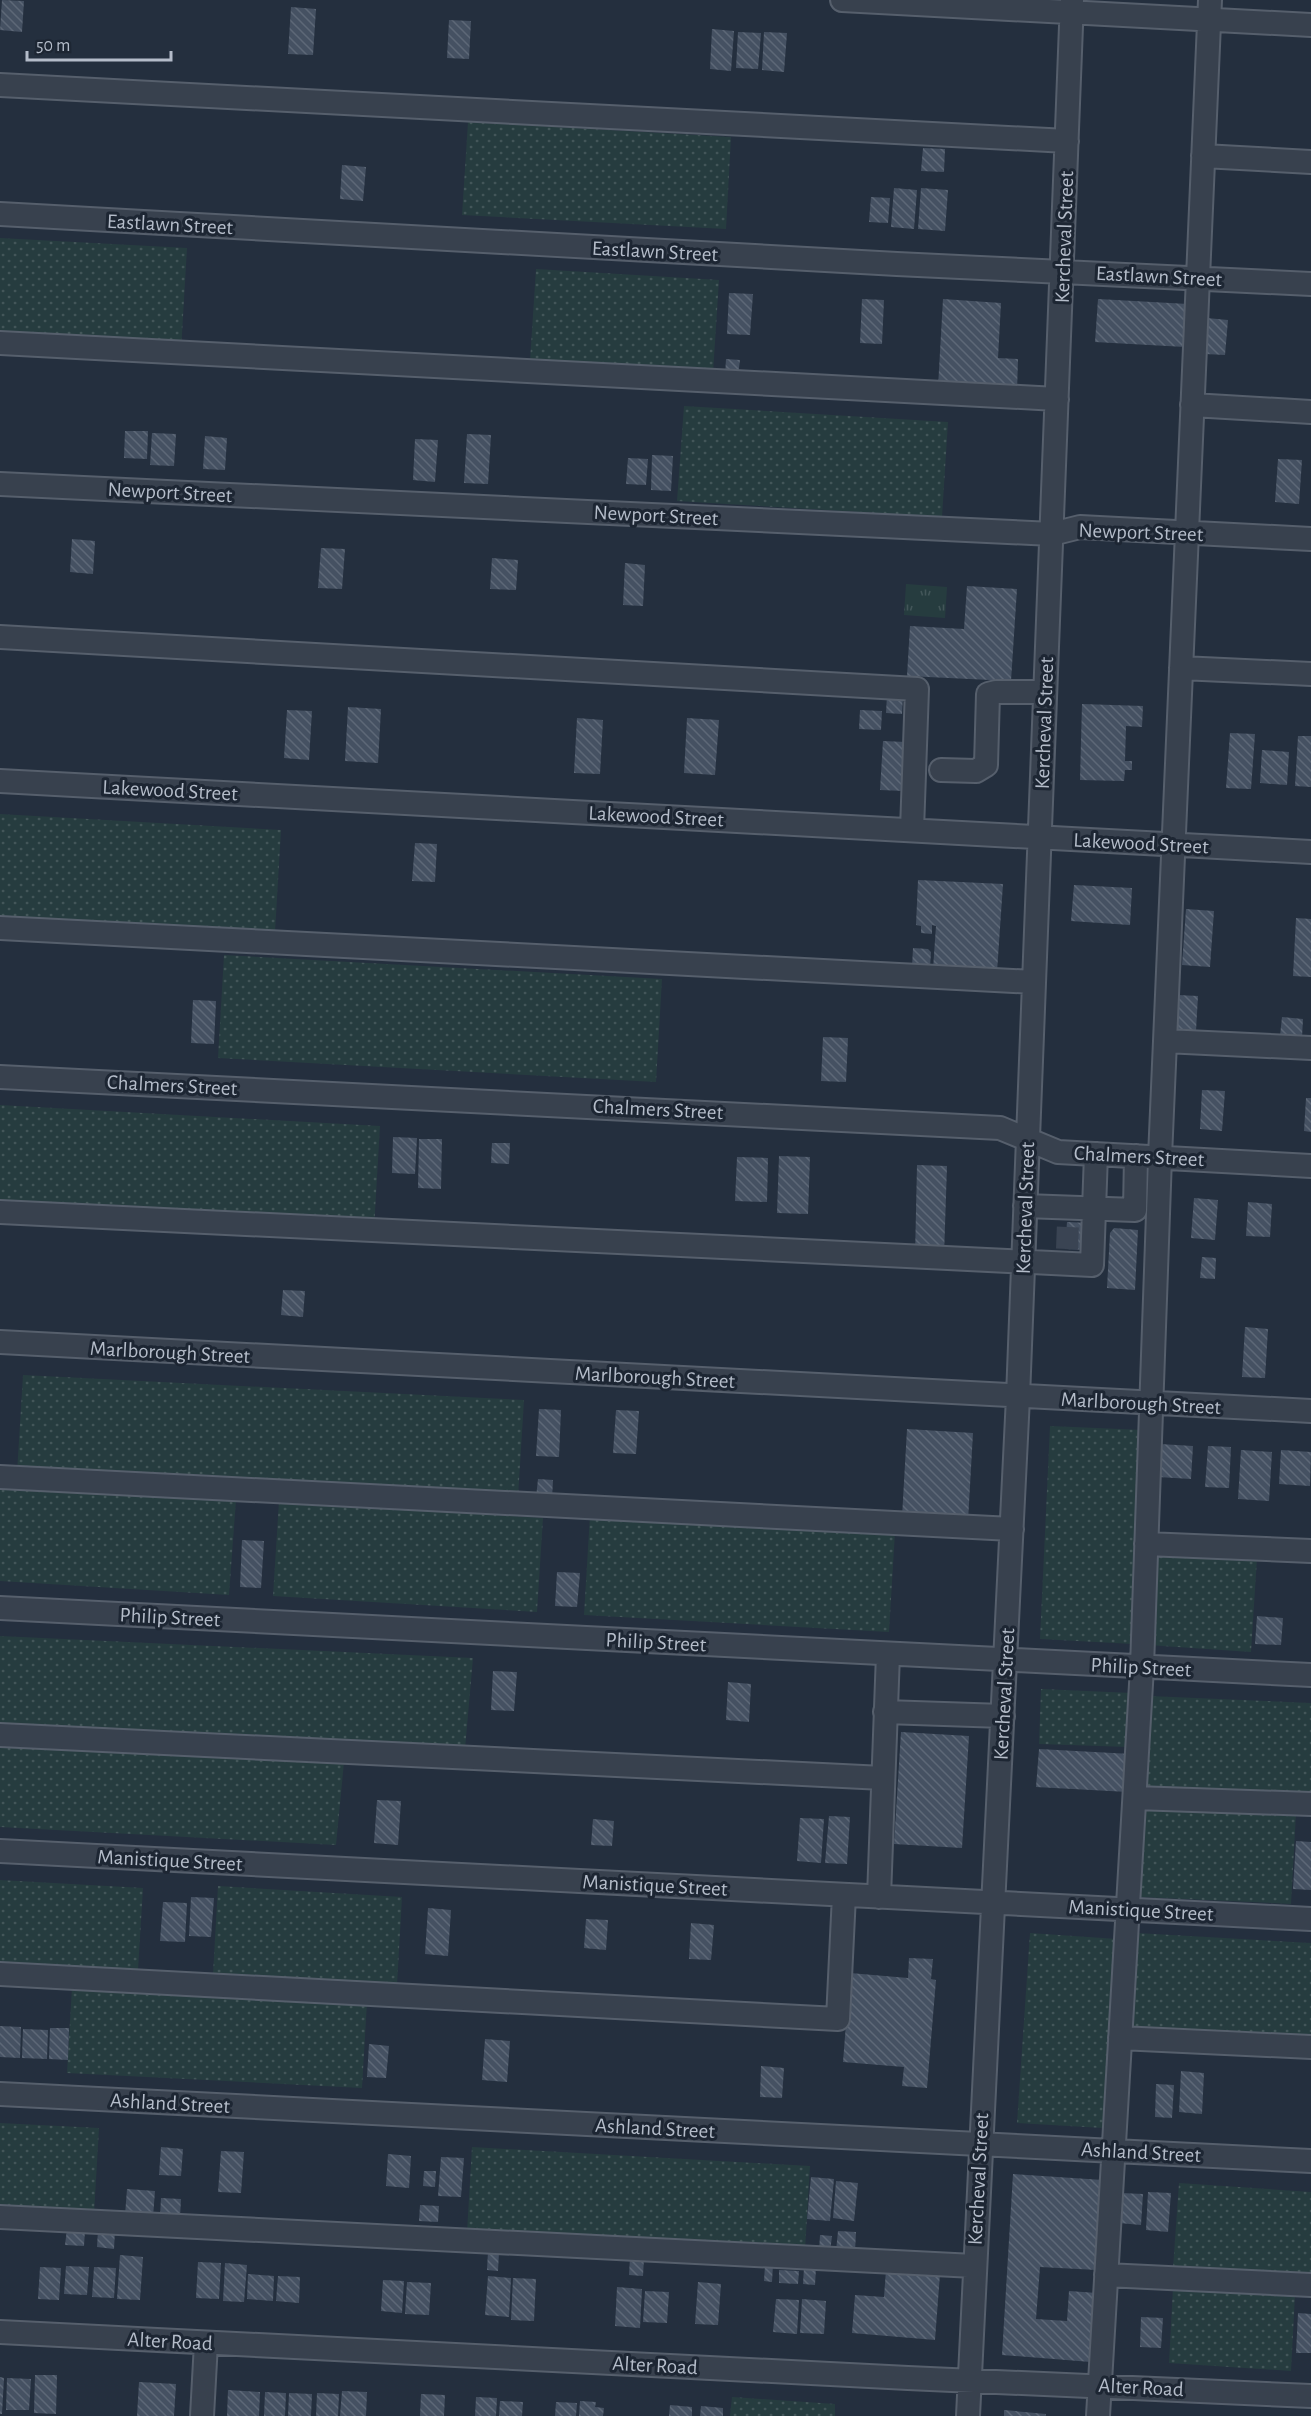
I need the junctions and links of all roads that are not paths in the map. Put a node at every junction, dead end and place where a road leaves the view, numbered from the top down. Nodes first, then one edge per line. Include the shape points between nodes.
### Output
1 (842, 0) edge
2 (1072, 6) edge
3 (1209, 10) edge
4 (1311, 25) edge
5 (0, 86) edge
6 (1067, 141) junction
7 (1203, 156) junction
8 (1311, 162) edge
9 (0, 214) edge
10 (1063, 271) junction
11 (1198, 278) junction
12 (1311, 284) edge
13 (0, 343) edge
14 (1057, 399) junction
15 (1192, 405) junction
16 (1311, 412) edge
17 (0, 484) edge
18 (1187, 532) junction
19 (1052, 534) junction
20 (1311, 539) edge
21 (0, 637) edge
22 (1181, 668) junction
23 (1311, 674) edge
24 (1046, 692) junction
25 (941, 770) dead end
26 (0, 781) edge
27 (912, 830) junction
28 (1040, 837) junction
29 (1173, 844) junction
30 (1311, 852) edge
31 (0, 928) edge
32 (1034, 982) junction
33 (1165, 1041) junction
34 (1311, 1048) edge
35 (0, 1077) edge
36 (1028, 1140) junction
37 (1096, 1154) junction
38 (1136, 1156) junction
39 (1160, 1157) junction
40 (1311, 1166) edge
41 (1025, 1206) junction
42 (1094, 1209) junction
43 (0, 1212) edge
44 (1023, 1262) junction
45 (0, 1342) edge
46 (1018, 1397) junction
47 (1151, 1403) junction
48 (1311, 1411) edge
49 (0, 1477) edge
50 (1012, 1529) junction
51 (1146, 1544) junction
52 (1311, 1551) edge
53 (0, 1608) edge
54 (888, 1654) junction
55 (1006, 1660) junction
56 (1142, 1667) junction
57 (1311, 1675) edge
58 (885, 1712) junction
59 (1003, 1716) junction
60 (0, 1735) edge
61 (883, 1778) junction
62 (1135, 1798) junction
63 (1311, 1804) edge
64 (0, 1851) edge
65 (844, 1895) junction
66 (879, 1897) junction
67 (993, 1903) junction
68 (1129, 1909) junction
69 (1311, 1918) edge
70 (0, 1974) edge
71 (1120, 2038) junction
72 (1311, 2047) edge
73 (0, 2094) edge
74 (980, 2144) junction
75 (1113, 2151) junction
76 (1311, 2161) edge
77 (0, 2217) edge
78 (974, 2266) junction
79 (1106, 2275) junction
80 (1311, 2285) edge
81 (0, 2332) edge
82 (206, 2343) junction
83 (969, 2381) junction
84 (1100, 2385) junction
85 (1311, 2396) edge
86 (202, 2416) edge
87 (968, 2416) edge
88 (1098, 2416) edge

1 - 2 street
2 - 3 street
2 - 6 street, Kercheval Street
3 - 4 street
3 - 7 street
5 - 6 street
6 - 10 street, Kercheval Street
7 - 8 street
7 - 11 street
9 - 10 street, Eastlawn Street
10 - 11 street, Eastlawn Street
10 - 14 street, Kercheval Street
11 - 12 street, Eastlawn Street
11 - 15 street
13 - 14 street
14 - 19 street, Kercheval Street
15 - 16 street
15 - 18 street
17 - 19 street, Newport Street
18 - 19 street, Newport Street via 1080,527
18 - 20 street, Newport Street
18 - 22 street
19 - 24 street, Kercheval Street
21 - 27 street via 916,689
22 - 23 street
22 - 29 street
24 - 25 street via 988,694 986,765 976,771
24 - 28 street, Kercheval Street
26 - 27 street, Lakewood Street
27 - 28 street, Lakewood Street
28 - 29 street, Lakewood Street
28 - 32 street, Kercheval Street
29 - 30 street, Lakewood Street
29 - 33 street
31 - 32 street
32 - 36 street, Kercheval Street
33 - 34 street
33 - 39 street
35 - 36 street, Chalmers Street via 1000,1128
36 - 37 street, Chalmers Street via 1058,1152
36 - 41 street, Kercheval Street
37 - 38 street, Chalmers Street
37 - 42 street
38 - 39 street, Chalmers Street
38 - 42 street via 1135,1210
39 - 40 street, Chalmers Street
39 - 47 street
41 - 42 street via 1069,1215
41 - 44 street, Kercheval Street
42 - 44 street via 1092,1265 1067,1257
43 - 44 street
44 - 46 street, Kercheval Street
45 - 46 street, Marlborough Street
46 - 47 street, Marlborough Street
46 - 50 street, Kercheval Street
47 - 48 street, Marlborough Street
47 - 51 street
49 - 50 street
50 - 55 street, Kercheval Street
51 - 52 street
51 - 56 street
53 - 54 street, Philip Street
54 - 55 street, Philip Street
54 - 58 street
55 - 56 street, Philip Street
55 - 59 street, Kercheval Street
56 - 57 street, Philip Street
56 - 62 street
58 - 59 street
58 - 61 street
59 - 67 street, Kercheval Street
60 - 61 street
61 - 66 street
62 - 63 street
62 - 68 street
64 - 65 street, Manistique Street
65 - 66 street, Manistique Street
65 - 70 street via 838,2019
66 - 67 street, Manistique Street
67 - 68 street, Manistique Street
67 - 74 street, Kercheval Street
68 - 69 street, Manistique Street
68 - 71 street
71 - 72 street
71 - 75 street
73 - 74 street, Ashland Street
74 - 75 street, Ashland Street
74 - 78 street, Kercheval Street
75 - 76 street, Ashland Street
75 - 79 street
77 - 78 street
78 - 83 street, Kercheval Street
79 - 80 street
79 - 84 street
81 - 82 street, Alter Road
82 - 83 street, Alter Road
82 - 86 street
83 - 84 street, Alter Road
83 - 87 street, Kercheval Street
84 - 85 street, Alter Road
84 - 88 street

